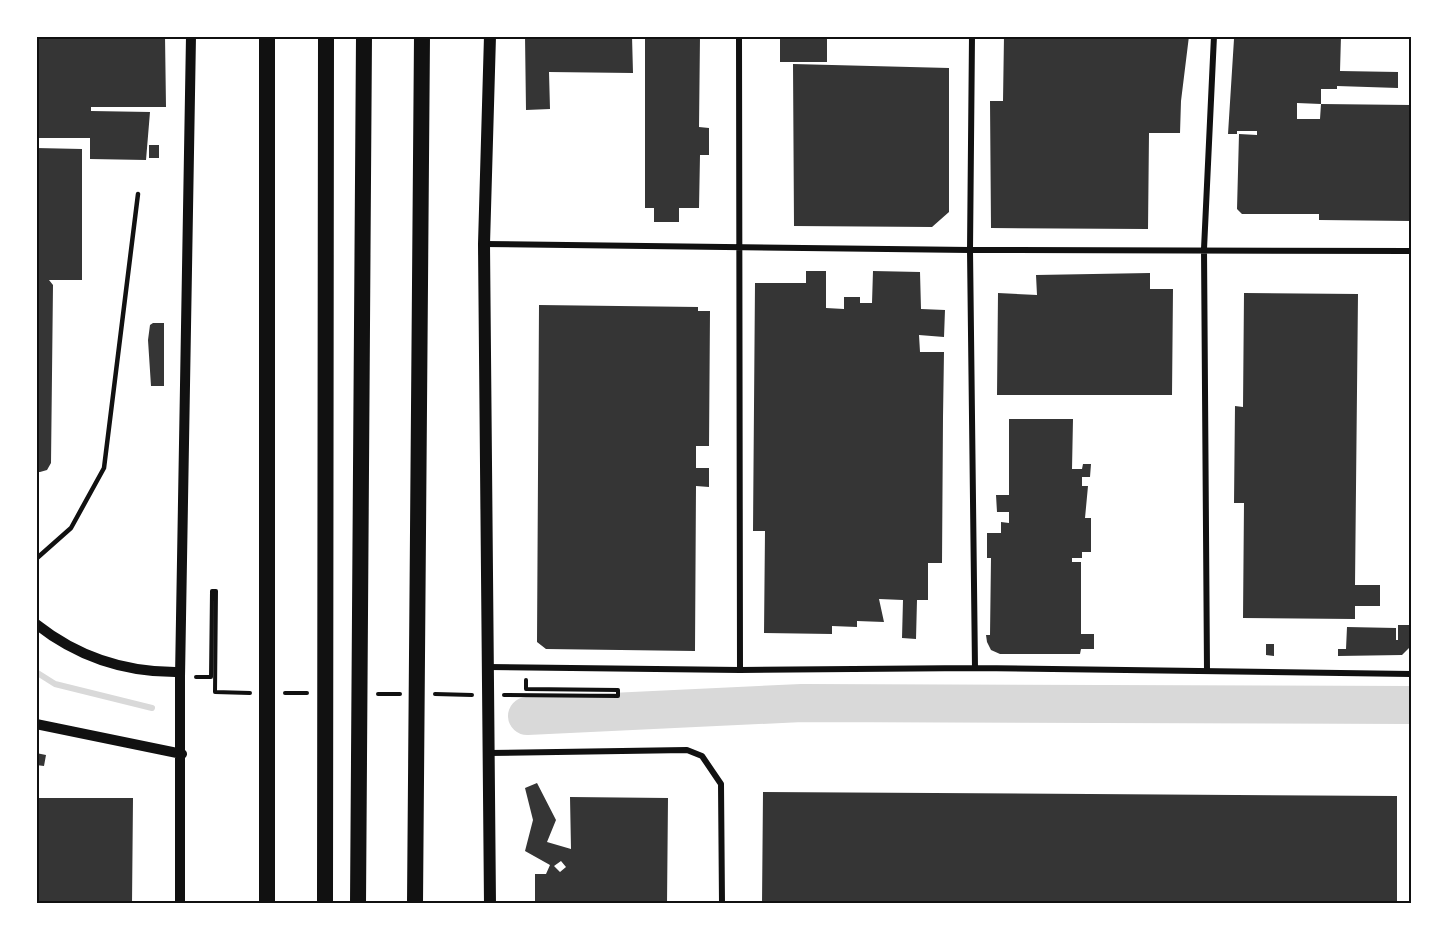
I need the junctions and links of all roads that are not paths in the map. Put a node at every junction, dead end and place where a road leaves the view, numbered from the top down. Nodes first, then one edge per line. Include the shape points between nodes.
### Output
1 (190, 36) edge
2 (267, 36) edge
3 (326, 36) edge
4 (364, 36) edge
5 (422, 36) edge
6 (490, 36) edge
7 (739, 36) edge
8 (972, 36) edge
9 (1214, 36) edge
10 (138, 194) dead end
11 (484, 244) junction
12 (738, 245) junction
13 (1204, 249) junction
14 (970, 250) junction
15 (1411, 251) edge
16 (36, 559) edge
17 (36, 624) edge
18 (488, 667) junction
19 (975, 668) junction
20 (740, 670) junction
21 (1207, 671) junction
22 (180, 672) junction
23 (1411, 674) edge
24 (36, 724) edge
25 (489, 753) junction
26 (182, 754) junction
27 (180, 904) edge
28 (267, 904) edge
29 (325, 904) edge
30 (358, 904) edge
31 (415, 904) edge
32 (490, 904) edge
33 (722, 904) edge

1 - 22 street
2 - 28 highway
3 - 29 highway
4 - 30 highway
5 - 31 highway
6 - 11 main road
7 - 12 street
8 - 14 street
9 - 13 street
10 - 16 lane via 104,468 72,528
11 - 12 street
11 - 18 main road
12 - 14 street
12 - 20 street
13 - 14 street
13 - 15 street
13 - 21 street
14 - 19 street
17 - 22 street via 77,653 105,663 134,670
18 - 20 street
18 - 25 main road
19 - 20 street
19 - 21 street
21 - 23 street
22 - 26 street
24 - 26 street
25 - 32 main road
25 - 33 street via 687,750 702,756 721,784
26 - 27 street

